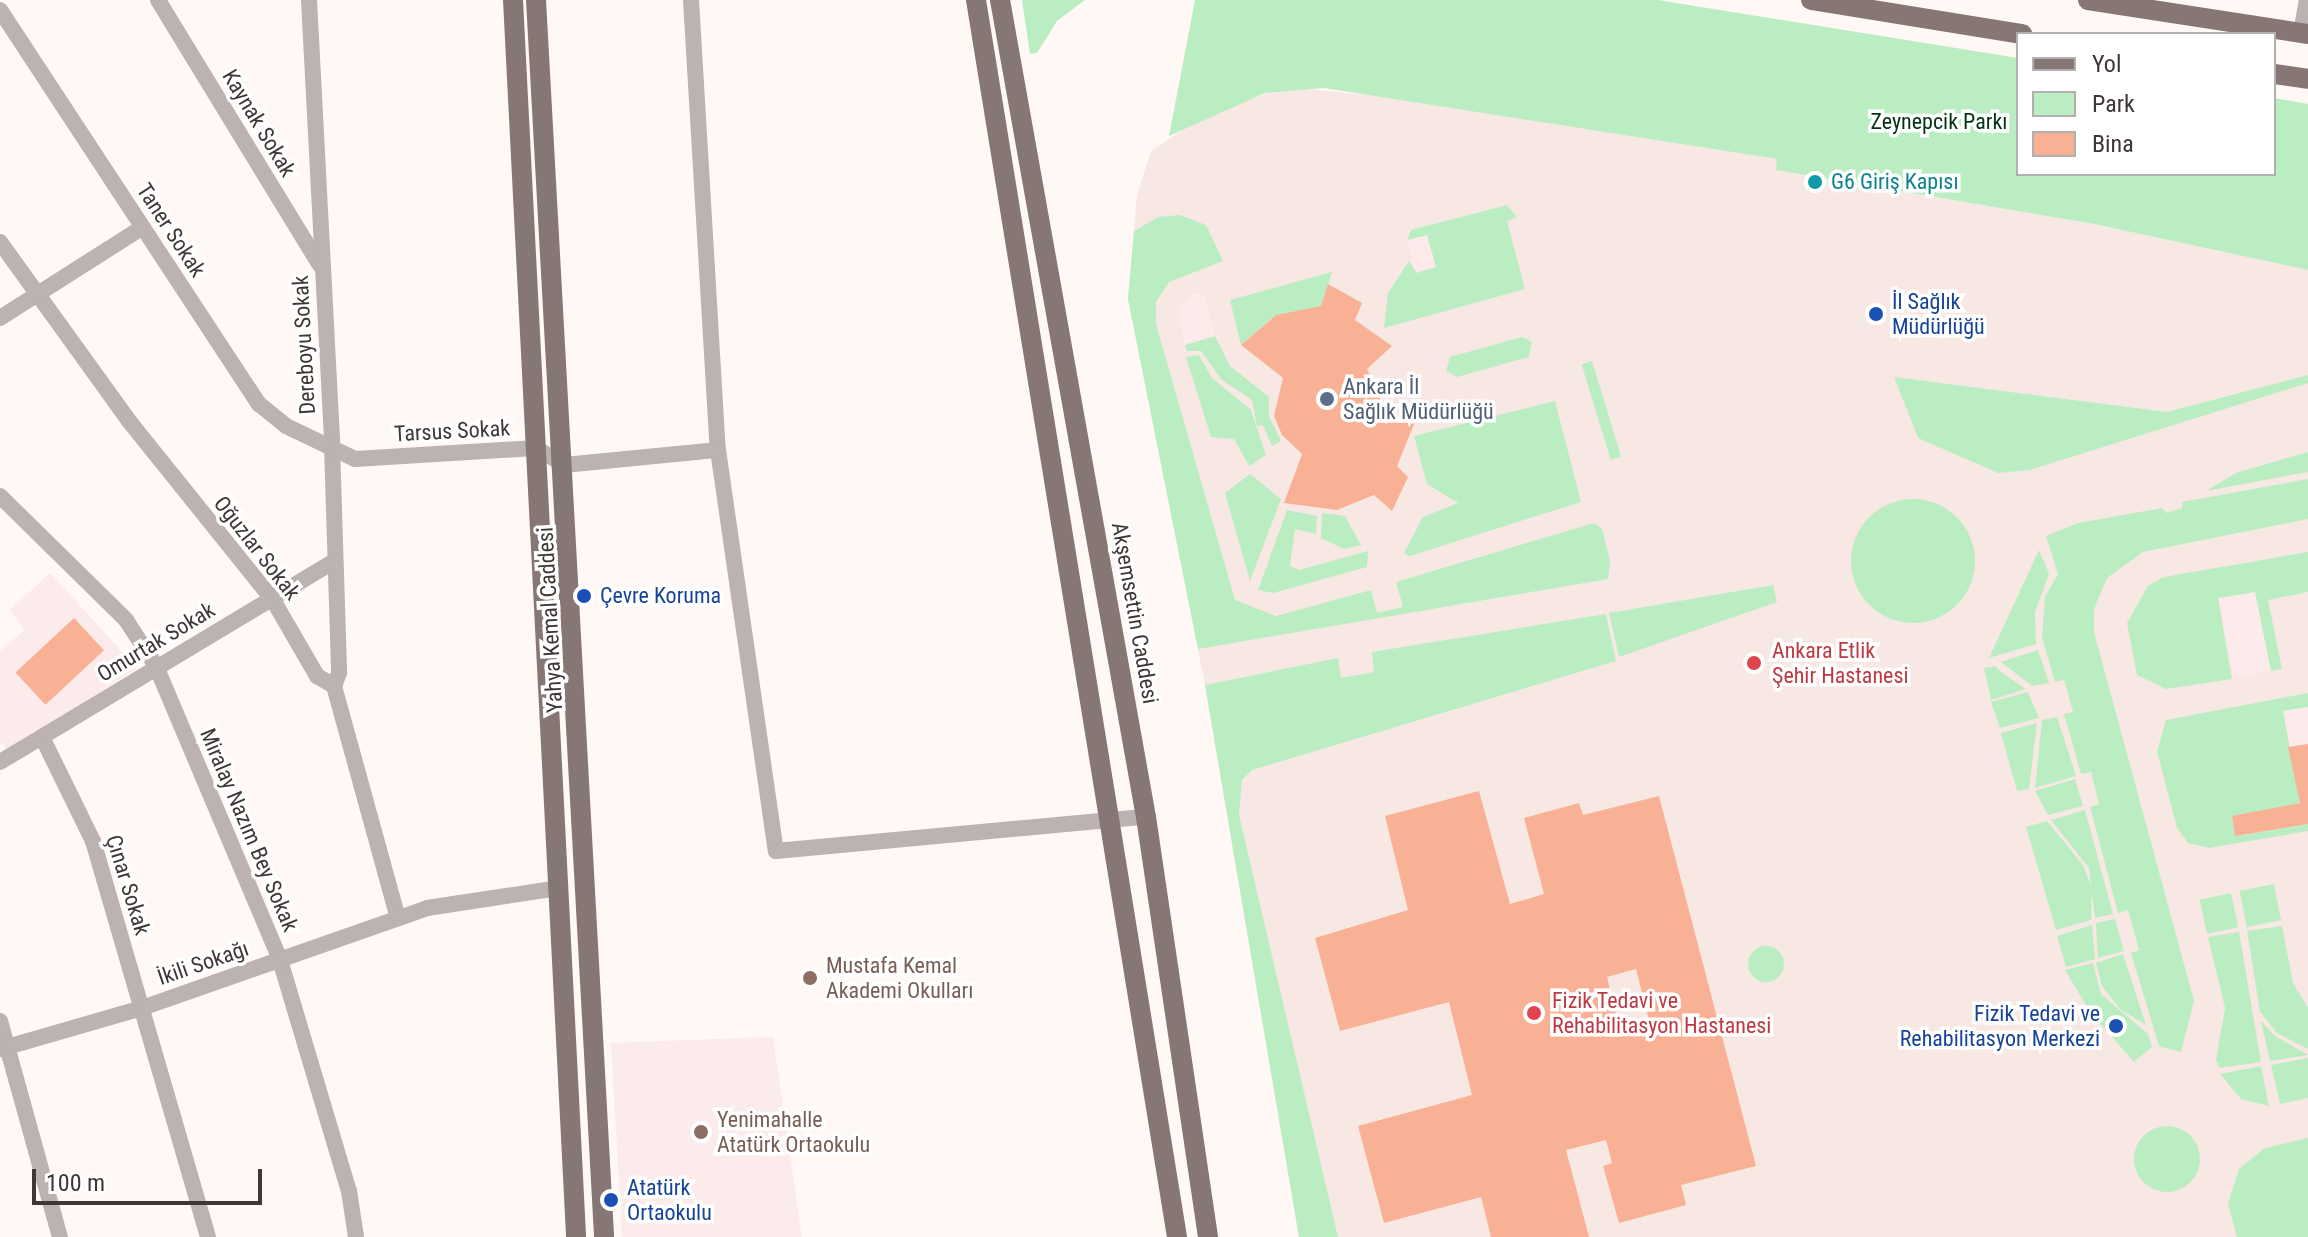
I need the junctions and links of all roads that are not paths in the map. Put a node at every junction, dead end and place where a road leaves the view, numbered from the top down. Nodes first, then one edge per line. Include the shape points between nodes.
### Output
1 (158, 0) edge
2 (309, 0) edge
3 (513, 0) edge
4 (536, 0) edge
5 (691, 0) edge
6 (976, 0) edge
7 (1000, 0) edge
8 (1814, 0) edge
9 (2088, 0) edge
10 (2307, 0) edge
11 (1850, 3) edge
12 (0, 10) edge
13 (2016, 33) edge
14 (2304, 33) edge
15 (2276, 74) edge
16 (2308, 79) edge
17 (143, 227) junction
18 (0, 242) edge
19 (322, 269) junction
20 (37, 294) junction
21 (0, 318) edge
22 (332, 446) junction
23 (536, 448) junction
24 (718, 450) junction
25 (564, 465) junction
26 (0, 496) edge
27 (334, 561) junction
28 (273, 600) junction
29 (156, 666) junction
30 (334, 686) junction
31 (42, 737) junction
32 (0, 762) edge
33 (1146, 817) junction
34 (1106, 821) junction
35 (560, 888) junction
36 (398, 918) junction
37 (280, 960) junction
38 (142, 1008) junction
39 (0, 1021) edge
40 (5, 1048) edge
41 (60, 1237) edge
42 (208, 1237) edge
43 (356, 1237) edge
44 (576, 1237) edge
45 (604, 1237) edge
46 (1177, 1237) edge
47 (1208, 1237) edge

1 - 19 street, Kaynak Sokak
2 - 19 street, Dereboyu Sokak
3 - 23 main road, Yahya Kemal Caddesi
4 - 25 main road, Yahya Kemal Caddesi
5 - 24 street
6 - 34 main road
7 - 33 main road, Akşemsettin Caddesi
8 - 11 main road
9 - 14 main road
10 - 14 street
11 - 13 main road
12 - 17 street, Taner Sokak
15 - 16 main road
17 - 20 street
17 - 22 street, Taner Sokak via 259,404 286,426
18 - 20 street, Oğuzlar Sokak
19 - 22 street, Dereboyu Sokak
20 - 21 street
20 - 28 street, Oğuzlar Sokak via 129,421
22 - 23 street, Tarsus Sokak via 355,459
22 - 27 street, Dereboyu Sokak
23 - 25 street, Tarsus Sokak
23 - 35 main road, Yahya Kemal Caddesi
24 - 25 street
24 - 34 street via 776,851
25 - 45 main road, Yahya Kemal Caddesi
26 - 29 street, Miralay Nazım Bey Sokak via 126,620
27 - 28 street, Omurtak Sokak
27 - 30 street, Dereboyu Sokak via 339,673
28 - 29 street, Omurtak Sokak
28 - 30 street, Oğuzlar Sokak via 317,676
29 - 31 street, Omurtak Sokak
29 - 37 street, Miralay Nazım Bey Sokak
30 - 36 street, Oğuzlar Sokak
31 - 32 street, Omurtak Sokak
31 - 38 street, Çınar Sokak via 93,841
33 - 34 street
33 - 47 main road, Akşemsettin Caddesi
34 - 46 main road
35 - 36 street, İkili Sokağı
35 - 44 main road, Yahya Kemal Caddesi
36 - 37 street, İkili Sokağı
37 - 38 street, İkili Sokağı
37 - 43 street, Miralay Nazım Bey Sokak via 349,1191
38 - 40 street, İkili Sokağı
38 - 42 street, Çınar Sokak
39 - 40 street
40 - 41 street

